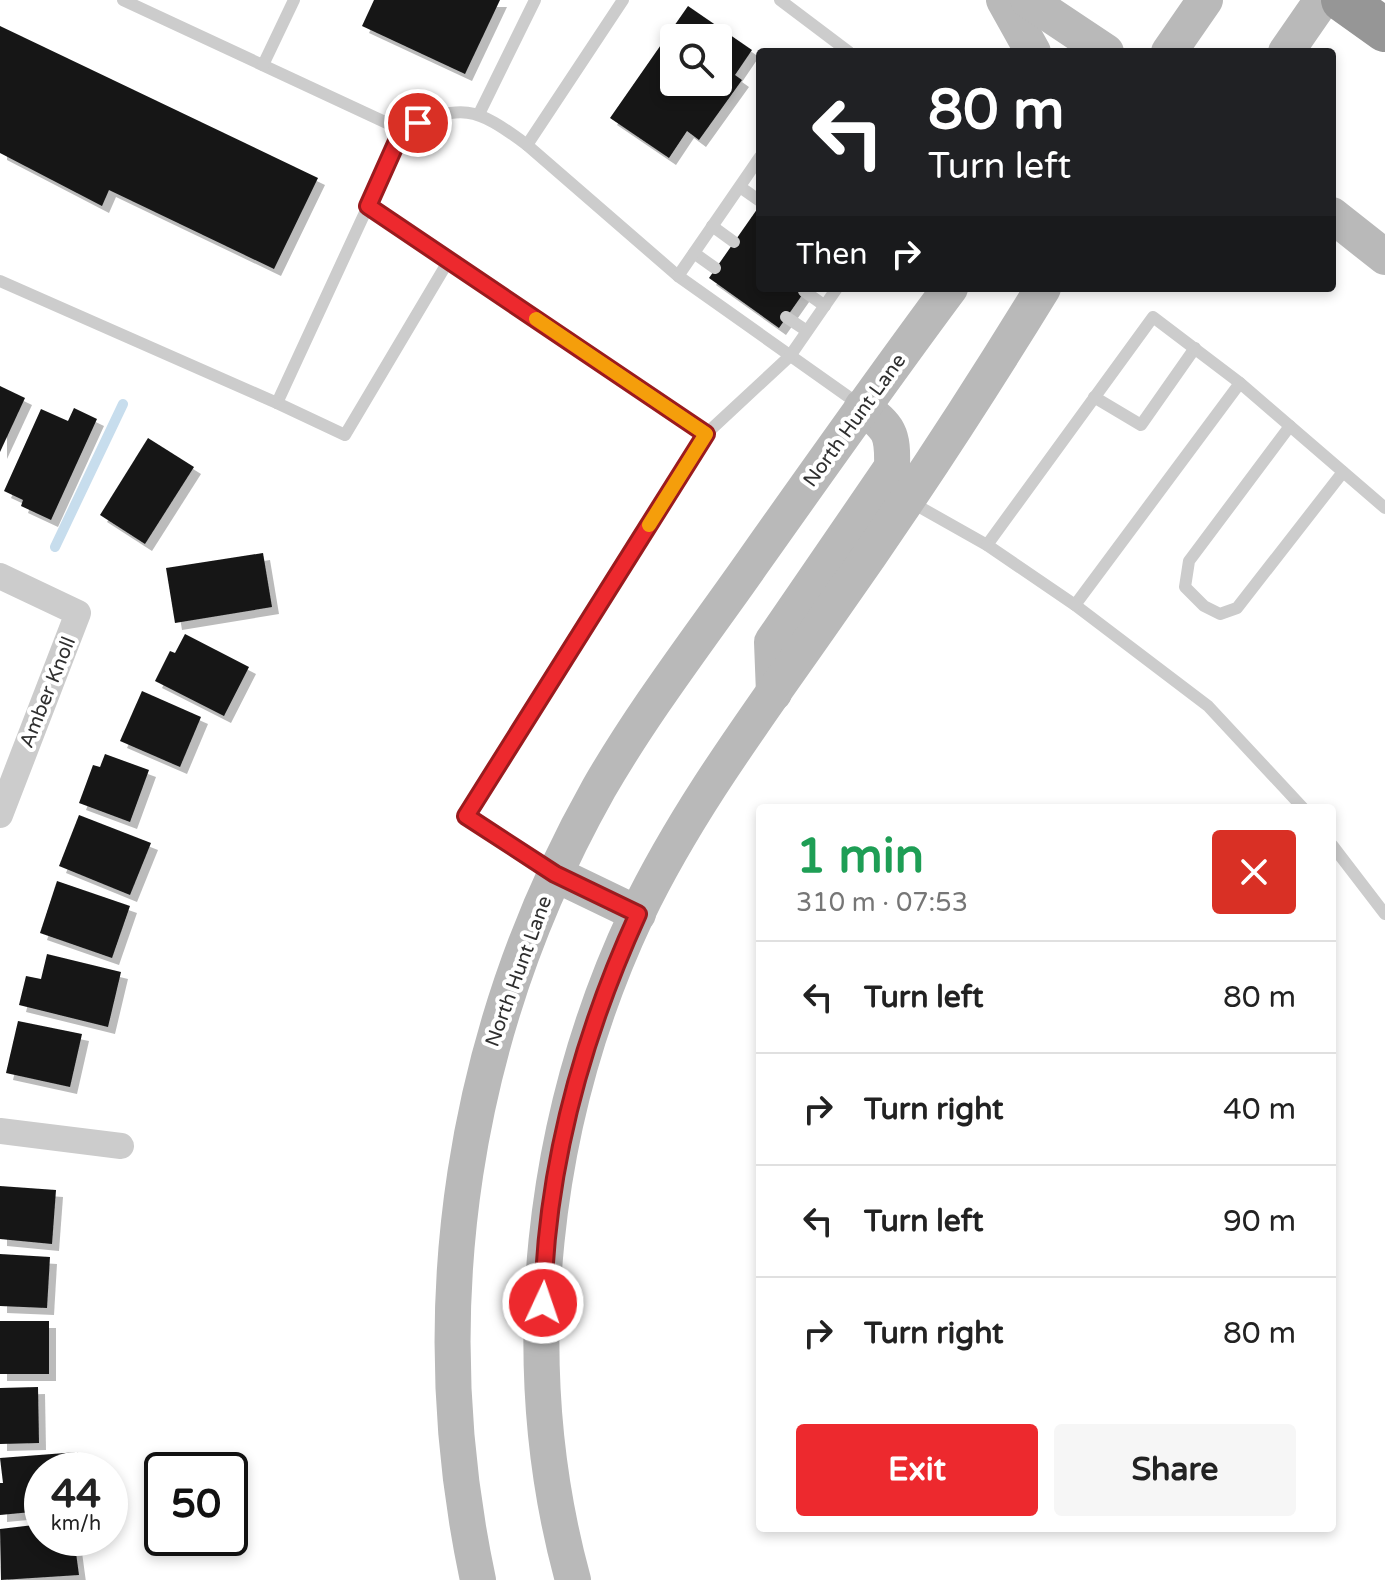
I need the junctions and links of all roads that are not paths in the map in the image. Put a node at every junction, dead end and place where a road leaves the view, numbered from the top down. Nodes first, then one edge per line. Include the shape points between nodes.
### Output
1 (123, 0) edge
2 (294, 0) edge
3 (535, 0) edge
4 (623, 0) edge
5 (780, 0) edge
6 (1004, 0) edge
7 (1028, 0) edge
8 (1205, 0) edge
9 (1322, 0) edge
10 (839, 48) edge
11 (1031, 48) edge
12 (1100, 48) edge
13 (1172, 48) edge
14 (1289, 48) edge
15 (263, 65) junction
16 (479, 114) junction
17 (402, 130) junction
18 (527, 145) junction
19 (756, 163) edge
20 (740, 187) junction
21 (756, 198) edge
22 (368, 206) junction
23 (1336, 218) edge
24 (712, 226) junction
25 (734, 242) dead end
26 (694, 253) junction
27 (1385, 257) edge
28 (449, 260) junction
29 (715, 268) dead end
30 (678, 276) junction
31 (0, 281) edge
32 (805, 292) edge
33 (834, 292) edge
34 (947, 292) edge
35 (1040, 292) edge
36 (825, 306) junction
37 (786, 317) dead end
38 (807, 331) junction
39 (1195, 348) junction
40 (790, 356) junction
41 (1240, 383) junction
42 (1094, 397) junction
43 (277, 403) junction
44 (862, 407) junction
45 (1290, 426) junction
46 (706, 434) junction
47 (1343, 472) junction
48 (908, 501) junction
49 (1385, 508) edge
50 (987, 545) junction
51 (0, 576) edge
52 (1075, 605) junction
53 (774, 693) junction
54 (1299, 804) edge
55 (0, 815) edge
56 (1336, 850) edge
57 (555, 874) junction
58 (638, 914) junction
59 (1385, 914) edge
60 (0, 1131) edge
61 (121, 1146) dead end
62 (478, 1580) edge
63 (573, 1580) edge

1 - 15 lane
2 - 15 lane
3 - 16 lane
4 - 18 lane
5 - 10 lane
6 - 11 main road
7 - 12 main road
8 - 13 main road
9 - 14 main road
15 - 17 lane
16 - 17 lane via 434,116
16 - 18 lane
17 - 22 lane
18 - 30 lane
19 - 20 lane
20 - 21 lane
20 - 24 lane
22 - 28 lane
22 - 43 lane
23 - 27 main road
24 - 25 lane
24 - 26 lane
26 - 29 lane
26 - 30 lane
28 - 43 lane via 345,435
28 - 46 lane
30 - 40 lane
31 - 43 lane
32 - 36 lane
33 - 36 lane
34 - 44 main road, North Hunt Lane
35 - 48 main road
36 - 38 lane
37 - 38 lane
38 - 40 lane
39 - 41 lane
39 - 42 lane via 1141,425
39 - 42 lane via 1153,317
40 - 44 lane
40 - 46 lane
41 - 45 lane
41 - 52 lane
42 - 50 lane
44 - 53 main road via 893,438 892,467 772,642
44 - 57 main road, North Hunt Lane via 627,744
45 - 47 lane
45 - 47 lane via 1189,561 1185,587 1204,606 1220,614 1237,608
46 - 57 lane via 466,816
47 - 49 lane
48 - 50 lane
48 - 53 main road
50 - 52 lane
51 - 55 street, Amber Knoll via 78,613
52 - 54 lane via 1208,706
53 - 58 main road via 690,818
56 - 59 lane
57 - 58 main road
57 - 62 main road, North Hunt Lane via 516,965 491,1044 457,1226 453,1407 463,1505
58 - 63 main road via 576,1082 547,1241 544,1399
60 - 61 street

